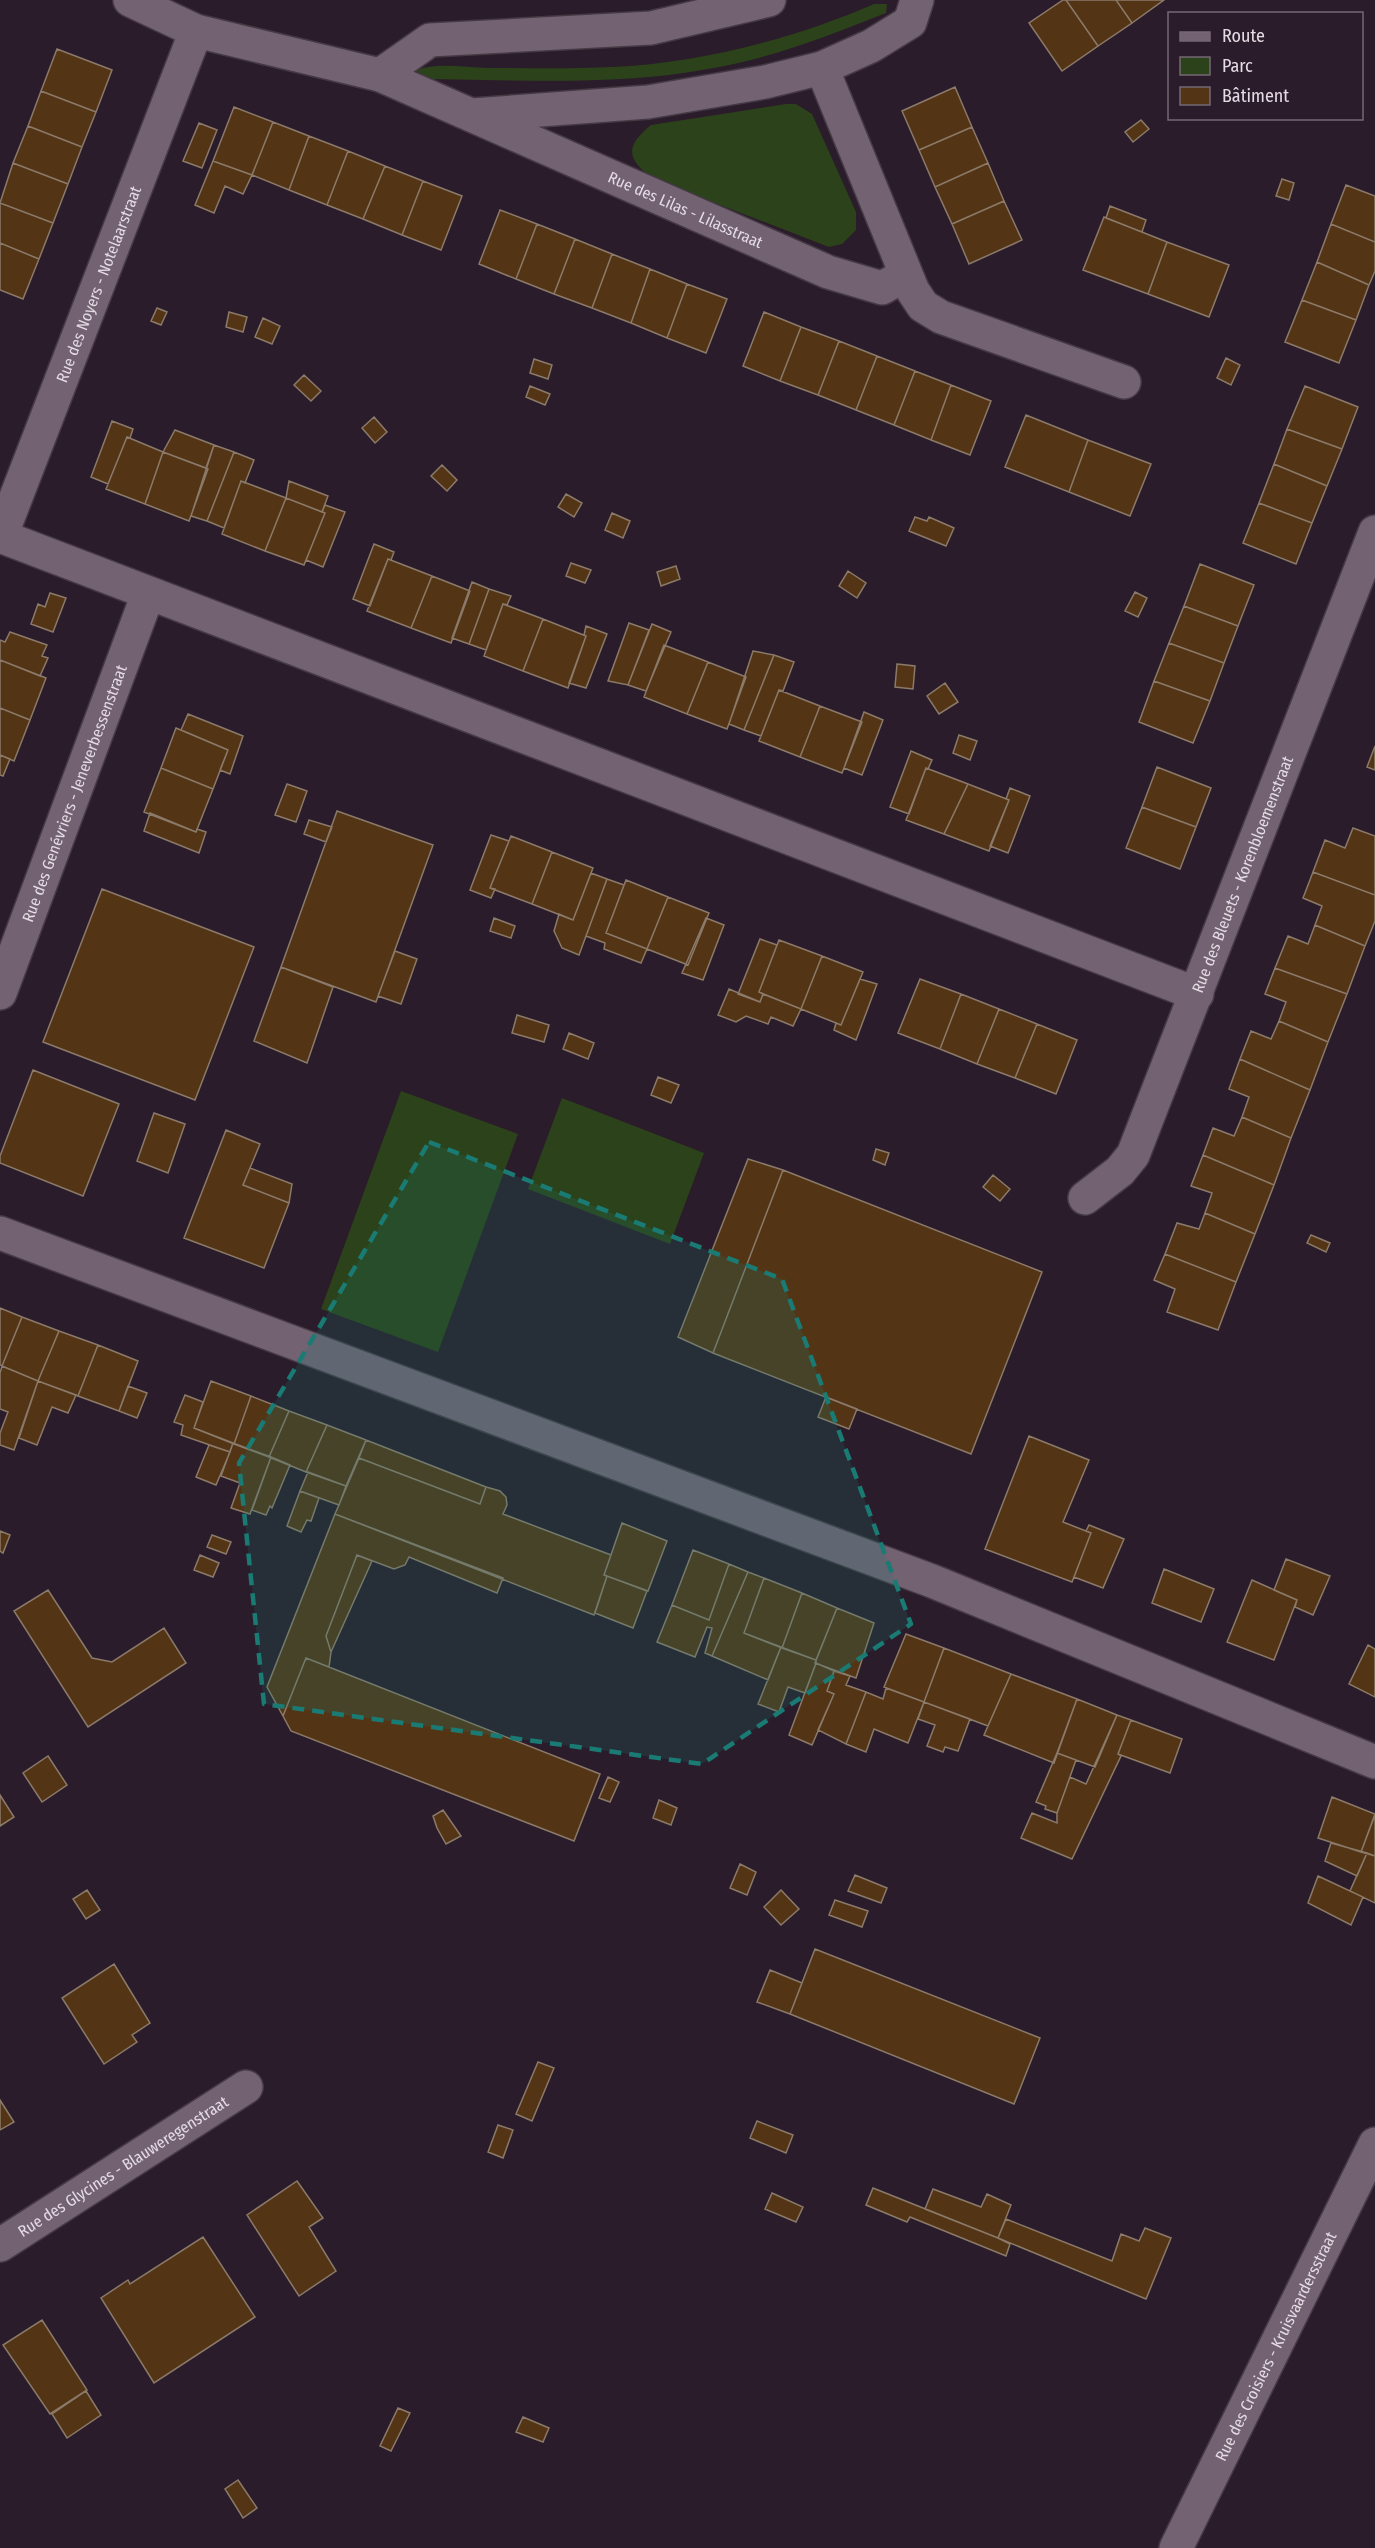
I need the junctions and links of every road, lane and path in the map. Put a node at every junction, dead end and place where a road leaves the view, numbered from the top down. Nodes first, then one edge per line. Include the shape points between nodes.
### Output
1 (130, 0) edge
2 (769, 0) edge
3 (917, 0) edge
4 (196, 31) junction
5 (822, 68) junction
6 (380, 75) junction
7 (467, 115) junction
8 (905, 275) junction
9 (1124, 382) dead end
10 (1375, 532) edge
11 (0, 536) edge
12 (148, 594) junction
13 (0, 993) edge
14 (1197, 994) junction
15 (1085, 1198) dead end
16 (0, 1233) edge
17 (1375, 1762) edge
18 (246, 2086) dead end
19 (1375, 2144) edge
20 (0, 2245) edge
21 (1176, 2548) edge

1 - 4 street, Rue des Lilas - Lilasstraat
2 - 6 street via 651,28 430,40
3 - 5 street, Rue des Lilas - Lilasstraat via 910,22 871,46
4 - 6 street, Rue des Lilas - Lilasstraat
4 - 11 street, Rue des Noyers - Notelaarstraat
5 - 7 street, Rue des Lilas - Lilasstraat via 648,102
5 - 8 street
6 - 7 street, Rue des Lilas - Lilasstraat
7 - 8 street, Rue des Lilas - Lilasstraat via 828,272 882,288
8 - 9 street via 923,306 941,316
10 - 14 street, Rue des Bleuets - Korenbloemenstraat
11 - 12 street
12 - 13 street, Rue des Genévriers - Jeneverbessenstraat
12 - 14 street
14 - 15 street, Rue des Bleuets - Korenbloemenstraat via 1133,1155 1120,1171
16 - 17 street via 910,1573
18 - 20 street, Rue des Glycines - Blauweregenstraat
19 - 21 street, Rue des Croisiers - Kruisvaardersstraat

